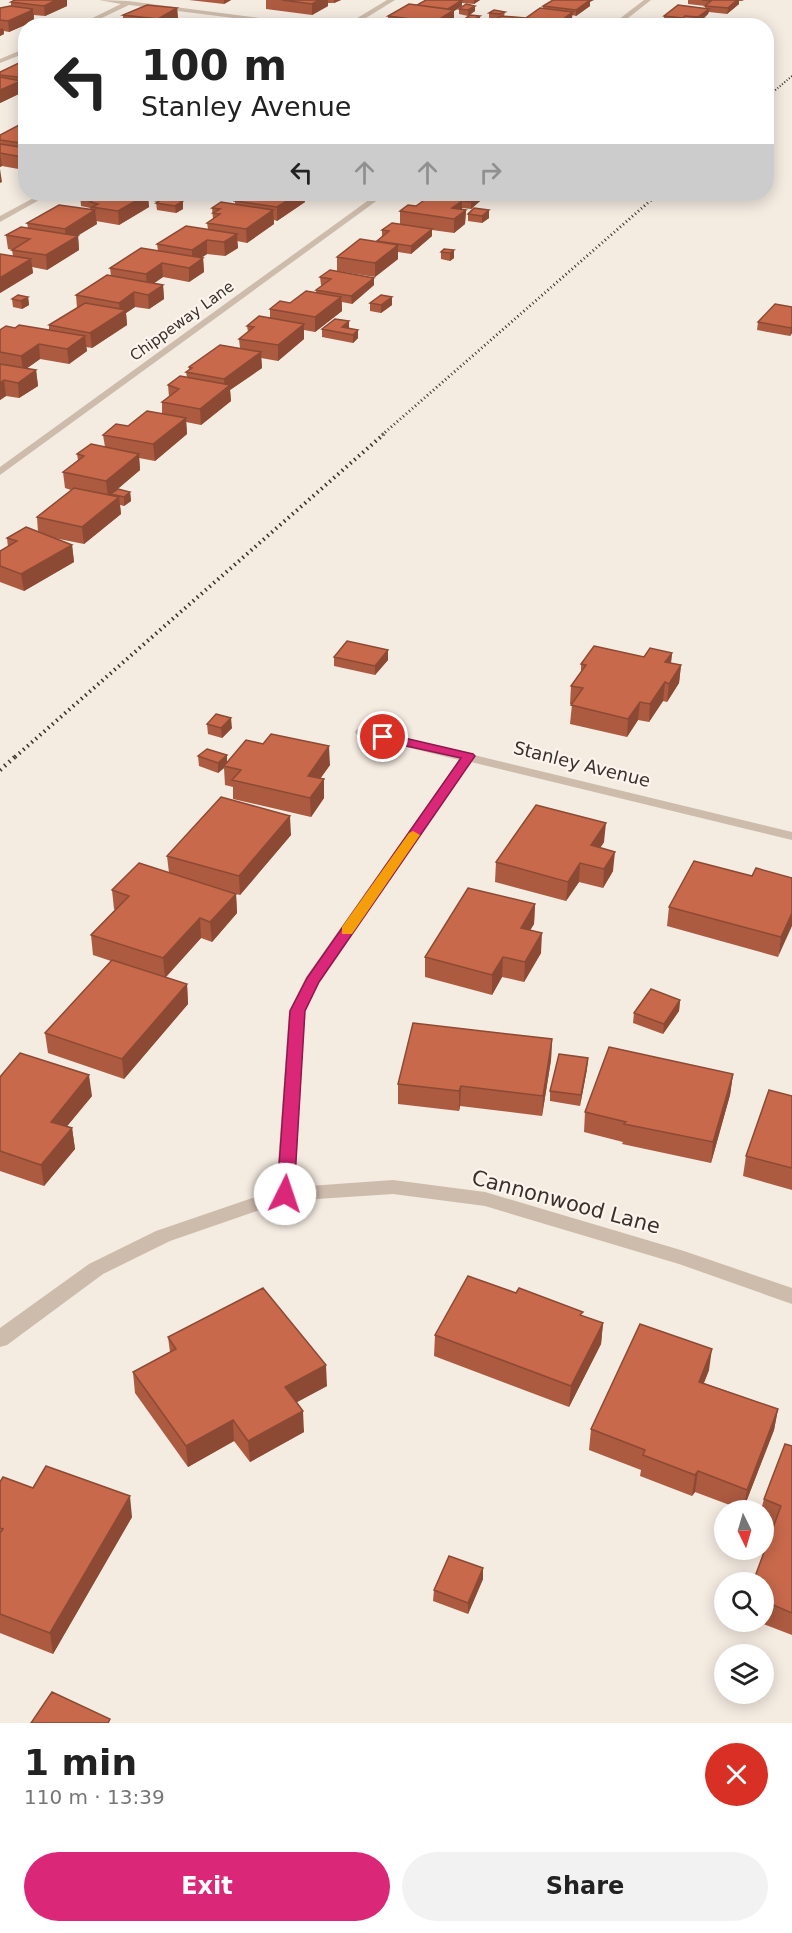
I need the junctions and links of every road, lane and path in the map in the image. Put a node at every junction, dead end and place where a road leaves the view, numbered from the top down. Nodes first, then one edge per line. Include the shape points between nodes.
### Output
1 (102, 0) edge
2 (392, 0) edge
3 (648, 0) edge
4 (132, 2) edge
5 (97, 18) edge
6 (256, 18) edge
7 (360, 18) edge
8 (624, 18) edge
9 (18, 53) edge
10 (0, 61) edge
11 (33, 201) edge
12 (372, 201) edge
13 (0, 219) edge
14 (0, 472) edge
15 (362, 732) dead end
16 (468, 756) junction
17 (792, 836) edge
18 (285, 1194) junction
19 (792, 1296) edge
20 (0, 1339) edge

1 - 4 street
2 - 7 street
3 - 8 street
4 - 5 street
4 - 6 street
9 - 10 street
11 - 13 street
12 - 14 street, Chippeway Lane
15 - 16 street, Stanley Avenue
16 - 17 street, Stanley Avenue
16 - 18 street via 312,981 297,1011
18 - 19 street, Cannonwood Lane via 393,1187 485,1199 684,1258
18 - 20 street, Cannonwood Lane via 163,1236 96,1269

